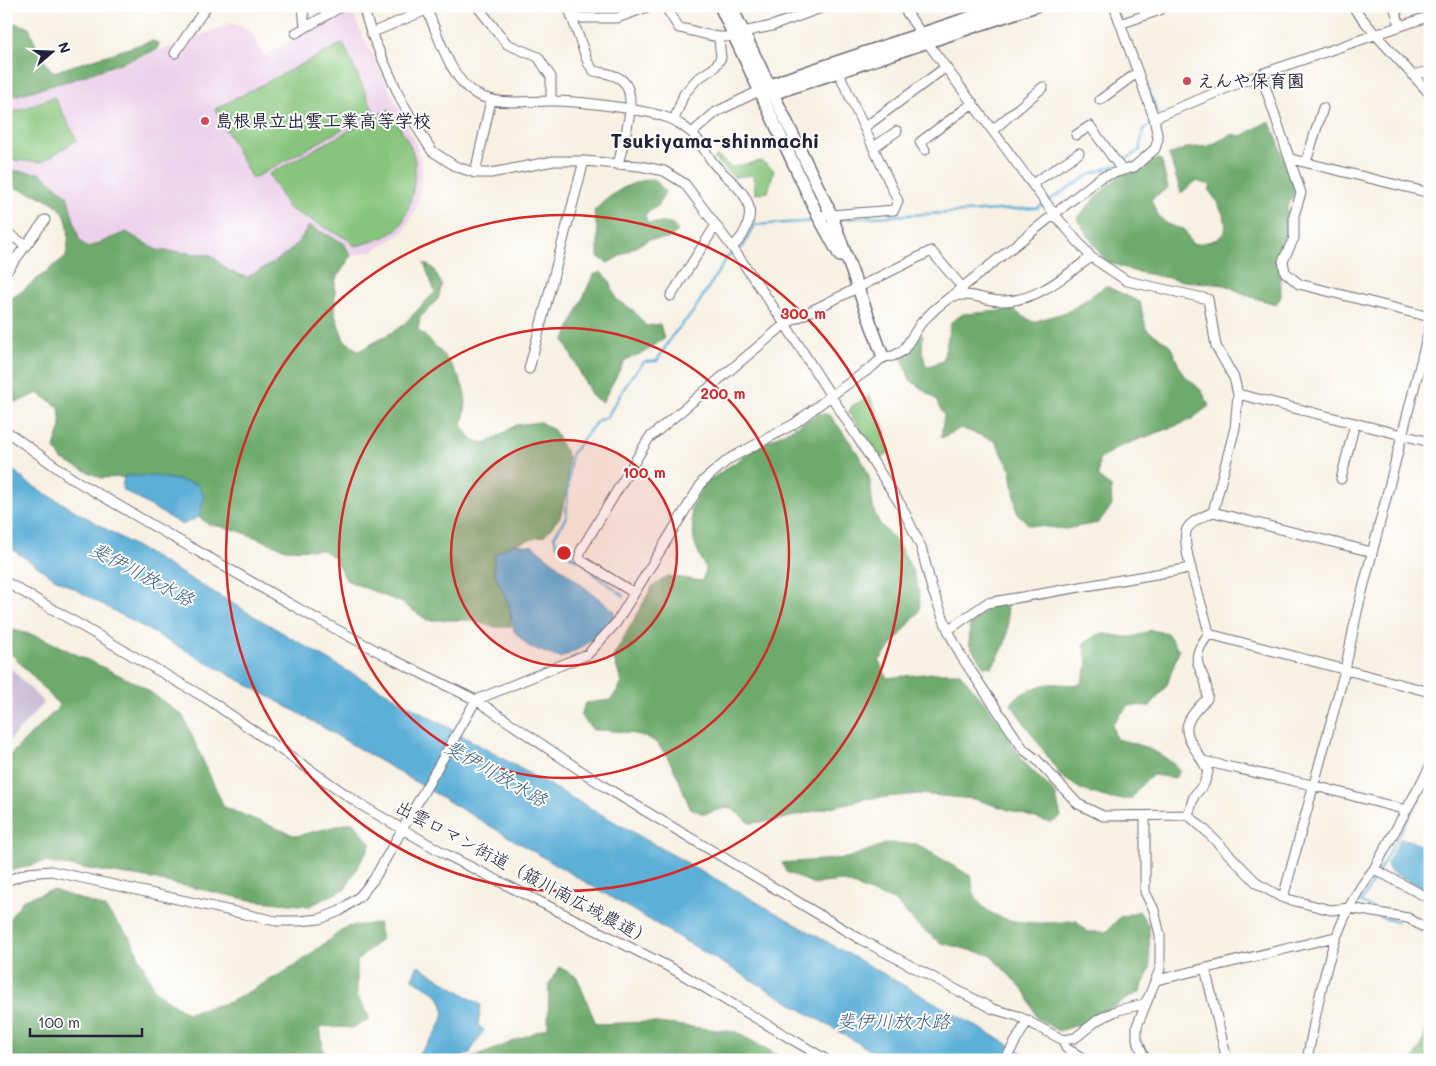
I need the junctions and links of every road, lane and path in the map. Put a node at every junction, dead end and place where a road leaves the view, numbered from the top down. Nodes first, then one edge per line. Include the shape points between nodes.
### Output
1 (207, 6) edge
2 (303, 6) edge
3 (342, 6) edge
4 (363, 6) edge
5 (477, 6) edge
6 (568, 6) edge
7 (650, 6) edge
8 (666, 6) edge
9 (720, 6) edge
10 (731, 6) edge
11 (826, 6) edge
12 (902, 6) edge
13 (1004, 6) edge
14 (1036, 6) edge
15 (1114, 6) edge
16 (1352, 6) edge
17 (1394, 6) edge
18 (432, 8) edge
19 (327, 10) edge
20 (1160, 10) dead end
21 (1430, 16) edge
22 (574, 18) junction
23 (1120, 24) junction
24 (1400, 26) junction
25 (305, 28) junction
26 (371, 32) junction
27 (296, 33) dead end
28 (738, 34) junction
29 (1375, 34) junction
30 (924, 38) junction
31 (719, 39) junction
32 (175, 53) dead end
33 (946, 66) junction
34 (838, 71) junction
35 (1430, 71) edge
36 (1138, 72) junction
37 (1261, 74) junction
38 (1412, 75) junction
39 (1043, 87) dead end
40 (766, 90) junction
41 (1430, 94) edge
42 (492, 100) junction
43 (1100, 100) dead end
44 (551, 101) junction
45 (973, 103) junction
46 (1323, 108) dead end
47 (630, 110) junction
48 (1154, 118) junction
49 (674, 120) junction
50 (864, 127) junction
51 (992, 130) junction
52 (897, 131) dead end
53 (692, 133) junction
54 (1076, 135) dead end
55 (874, 147) junction
56 (925, 150) dead end
57 (1079, 153) dead end
58 (1291, 159) junction
59 (584, 161) junction
60 (1306, 162) junction
61 (618, 165) junction
62 (1122, 170) junction
63 (475, 173) junction
64 (1032, 184) junction
65 (1430, 193) edge
66 (831, 214) junction
67 (1055, 215) junction
68 (818, 216) junction
69 (44, 220) dead end
70 (716, 225) junction
71 (6, 232) edge
72 (24, 245) junction
73 (732, 246) junction
74 (1091, 257) junction
75 (6, 272) edge
76 (858, 288) junction
77 (963, 288) junction
78 (671, 296) dead end
79 (953, 296) junction
80 (1430, 317) edge
81 (785, 324) junction
82 (1430, 326) edge
83 (1427, 348) edge
84 (883, 357) junction
85 (529, 369) dead end
86 (1238, 394) junction
87 (832, 395) junction
88 (1356, 423) junction
89 (6, 431) edge
90 (1402, 435) junction
91 (1430, 442) edge
92 (1341, 478) dead end
93 (1213, 512) junction
94 (1372, 552) junction
95 (1192, 568) junction
96 (6, 582) edge
97 (634, 593) junction
98 (948, 630) junction
99 (1209, 634) junction
100 (1345, 670) junction
101 (1430, 692) edge
102 (476, 700) junction
103 (1203, 761) junction
104 (1430, 767) edge
105 (1421, 784) junction
106 (1312, 785) junction
107 (1430, 790) edge
108 (1406, 810) junction
109 (1188, 815) junction
110 (1145, 816) junction
111 (402, 829) junction
112 (1374, 869) junction
113 (6, 881) edge
114 (1283, 898) junction
115 (1430, 899) edge
116 (1350, 908) junction
117 (1430, 931) edge
118 (1335, 937) junction
119 (1205, 968) junction
120 (1157, 980) junction
121 (1150, 995) junction
122 (1028, 1020) junction
123 (1063, 1040) junction
124 (826, 1060) edge
125 (1005, 1060) edge
126 (1086, 1060) edge
127 (1145, 1060) edge
128 (1227, 1060) edge
129 (1307, 1060) edge

1 - 32 street
2 - 25 street
3 - 19 street
4 - 26 street
5 - 44 street via 508,44 538,57 551,77
6 - 22 street
7 - 22 street via 617,18
8 - 31 street via 680,28
9 - 28 main road
10 - 28 main road
11 - 28 street via 772,26
12 - 30 street
13 - 30 main road
14 - 30 main road
15 - 23 street
16 - 29 street
17 - 24 street
18 - 26 street
18 - 42 street via 455,74 474,93
19 - 25 street
20 - 23 street
21 - 24 street
22 - 47 street via 588,63 594,71 614,75 624,82 631,101
23 - 36 street
24 - 29 street
25 - 27 street
26 - 63 street via 402,102 432,151 454,166
28 - 31 street
28 - 40 main road
29 - 37 street
29 - 38 street
30 - 33 street
30 - 34 main road
30 - 40 main road
31 - 49 street via 721,58 684,94
33 - 45 street
33 - 50 street
34 - 40 main road
34 - 50 street
35 - 38 street
36 - 43 street
36 - 48 street
37 - 48 street
37 - 58 street
38 - 41 street
39 - 51 street
40 - 53 street via 716,112
40 - 66 main road
40 - 68 main road
42 - 44 street via 517,103
42 - 63 street
44 - 47 street
45 - 51 street
45 - 56 street via 920,142
46 - 60 street
47 - 49 street
47 - 61 street
48 - 62 street via 1158,139 1155,150 1134,167
49 - 53 street
50 - 55 street
51 - 64 street
52 - 55 street
53 - 73 street via 712,162 741,190 750,206 749,221 740,240
54 - 62 street via 1090,126
55 - 66 street via 898,207 894,210
57 - 64 street
58 - 60 street
58 - 80 street via 1301,193 1294,215 1294,238 1283,261 1285,272 1299,284
59 - 61 street
59 - 63 street via 554,160 491,173
59 - 85 street
60 - 65 street
61 - 70 street via 664,171 686,184
62 - 67 street via 1101,177
64 - 67 street
66 - 68 street
66 - 76 main road
67 - 74 street
67 - 77 street
68 - 76 main road
69 - 72 street
70 - 73 street
70 - 78 street
71 - 72 street
72 - 75 street
73 - 81 street
74 - 79 street via 1040,292 1012,300 1000,302 963,294
74 - 86 street via 1127,281 1208,299 1216,346 1234,378
76 - 77 street via 931,251
76 - 81 street
76 - 84 main road
77 - 79 street
79 - 84 street via 921,322 903,351
81 - 87 street
81 - 97 street via 649,438 581,550 579,559
82 - 83 street
83 - 90 street
84 - 87 street
86 - 88 street
86 - 93 street via 1235,428
87 - 97 street via 794,424 729,459 703,481
87 - 98 street via 902,507 921,547 932,589
88 - 90 street
88 - 92 street
89 - 102 street via 73,479 156,528 315,618
90 - 91 street
90 - 94 street
93 - 94 street
93 - 95 street via 1186,530
94 - 100 street
95 - 98 street via 987,603
95 - 99 street
96 - 111 street, 出雲ロマン街道（簸川南広域農道） via 209,700 360,805
97 - 102 street via 616,623 588,654
98 - 110 street via 961,656 1024,750 1078,804 1103,816
99 - 100 street
99 - 103 street via 1198,648 1196,662 1208,689 1206,699 1194,710 1187,725 1188,738
100 - 101 street
100 - 106 street
102 - 111 street
102 - 122 street via 605,787 860,939 993,1009
103 - 106 street
103 - 109 street via 1208,772 1204,784 1194,796
104 - 105 street
105 - 107 street
105 - 108 street
106 - 108 street
106 - 114 street
108 - 112 street
109 - 110 street
109 - 114 street via 1258,884
110 - 120 street via 1145,892 1160,935
111 - 113 street via 374,879 360,896 320,919 276,921 51,871 28,873
111 - 124 street, 出雲ロマン街道（簸川南広域農道） via 447,856 673,970
112 - 115 street
112 - 116 street
114 - 116 street via 1331,910
116 - 117 street via 1408,918
116 - 118 street
118 - 119 street
118 - 129 street via 1320,990
119 - 120 street
119 - 128 street
120 - 121 street
121 - 123 street via 1144,1004 1118,1010 1099,1019 1076,1038
121 - 127 street via 1137,1026 1137,1038
122 - 123 street
122 - 125 street
123 - 126 street via 1066,1048

